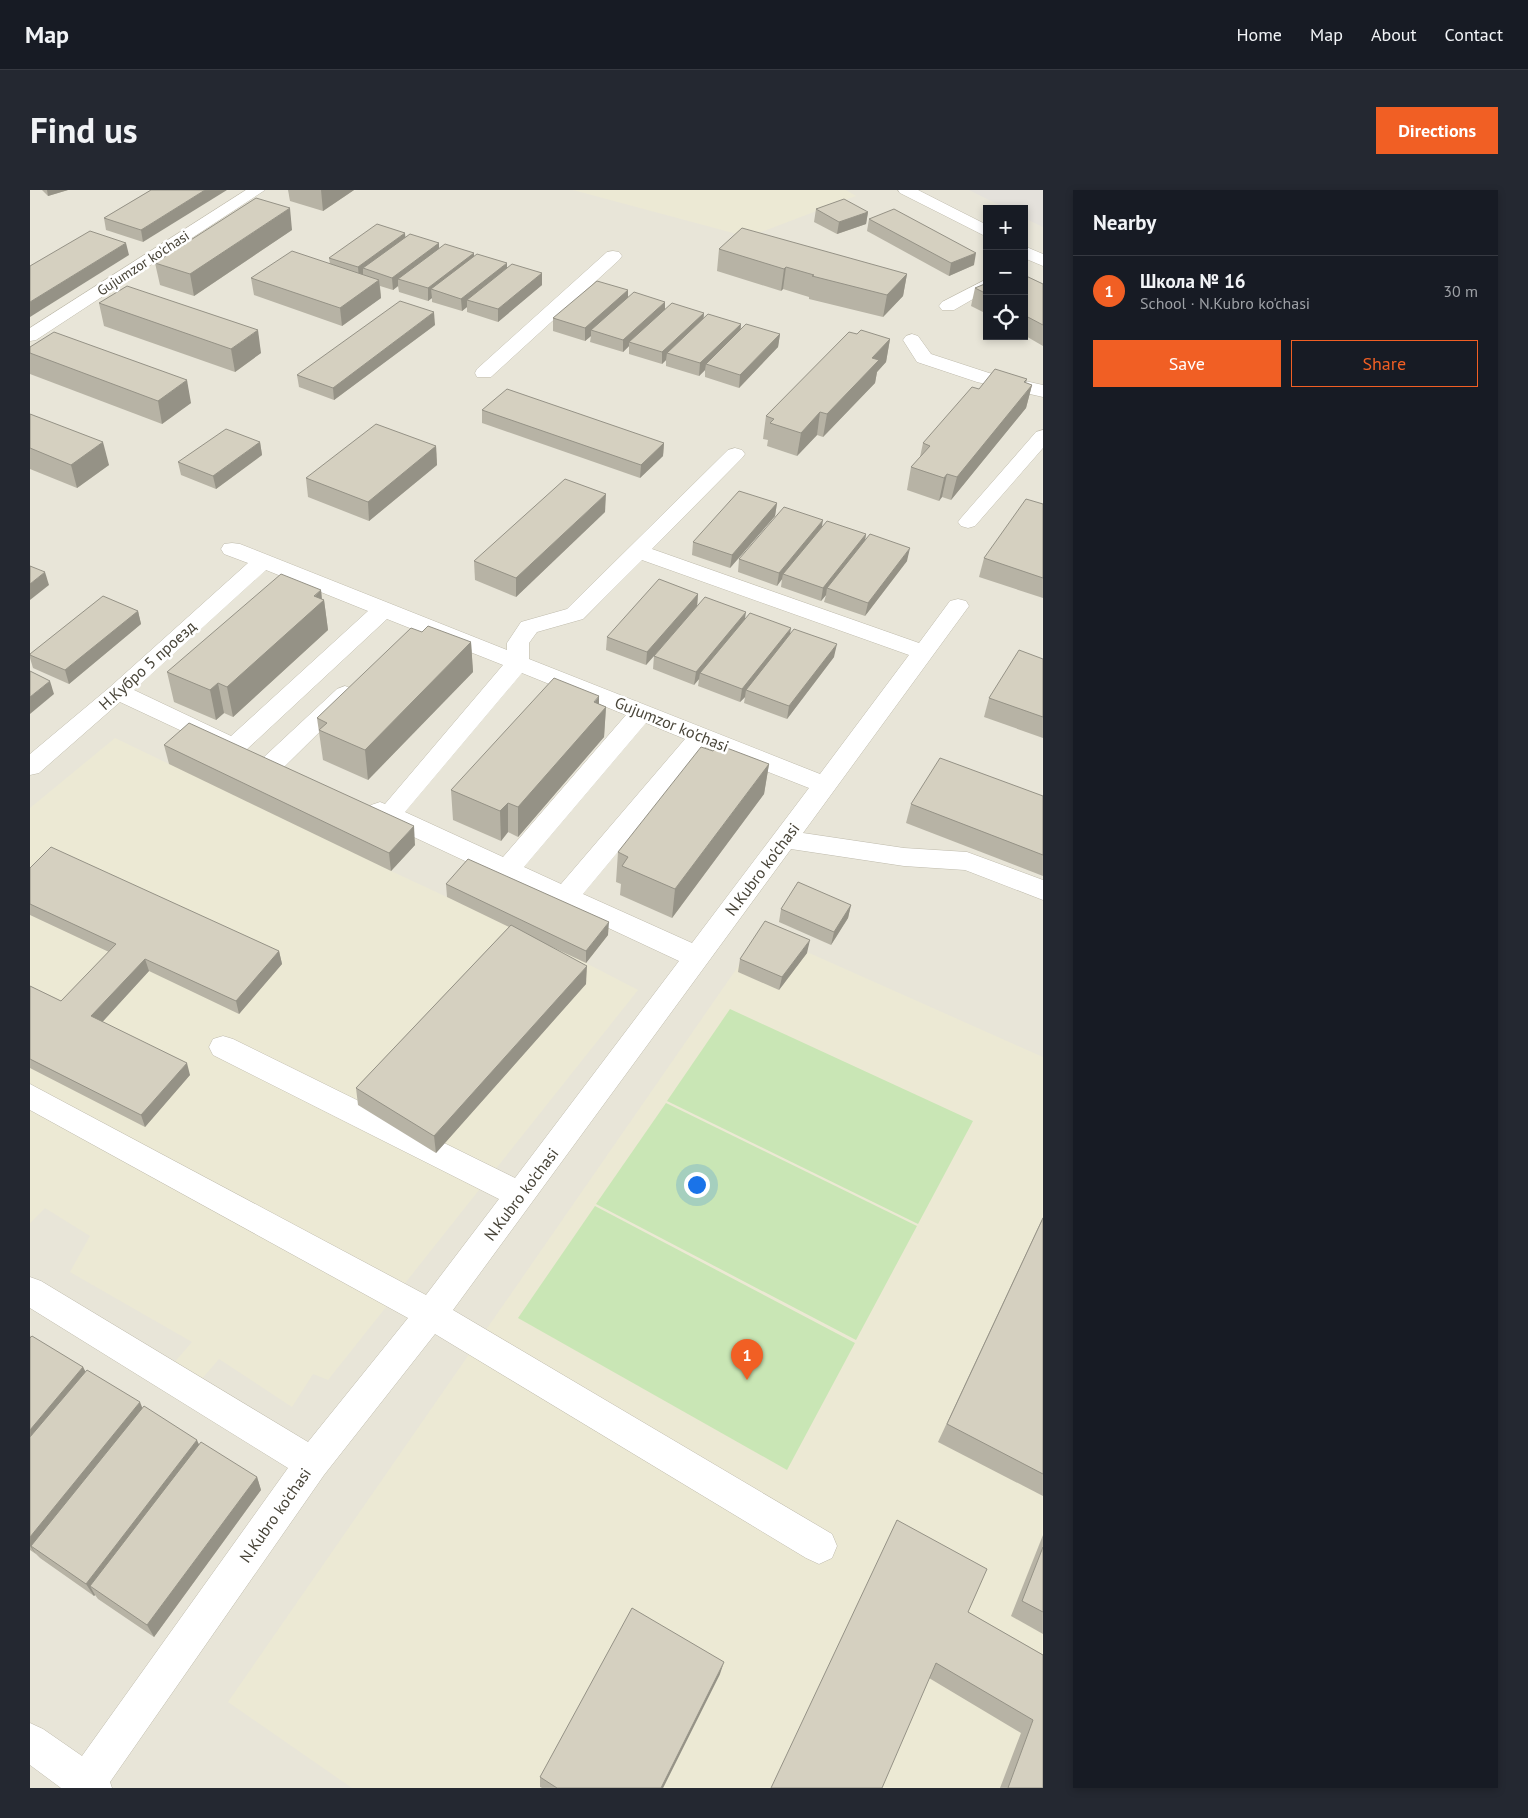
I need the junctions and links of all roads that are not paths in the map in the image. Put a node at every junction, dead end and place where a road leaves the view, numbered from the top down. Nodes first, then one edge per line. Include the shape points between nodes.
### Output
1 (257, 190) edge
2 (906, 190) edge
3 (983, 230) edge
4 (613, 256) dead end
5 (983, 286) edge
6 (948, 306) dead end
7 (30, 336) edge
8 (912, 340) dead end
9 (484, 373) dead end
10 (1043, 392) edge
11 (1043, 436) edge
12 (735, 454) dead end
13 (968, 522) dead end
14 (232, 549) dead end
15 (638, 551) junction
16 (262, 562) junction
17 (958, 606) dead end
18 (383, 610) junction
19 (923, 652) junction
20 (518, 664) junction
21 (363, 677) edge
22 (118, 692) junction
23 (642, 712) junction
24 (701, 736) junction
25 (235, 746) junction
26 (273, 763) junction
27 (30, 766) edge
28 (300, 775) edge
29 (825, 785) junction
30 (362, 803) edge
31 (389, 816) junction
32 (785, 839) junction
33 (507, 870) junction
34 (1043, 890) edge
35 (565, 897) junction
36 (696, 957) junction
37 (223, 1047) dead end
38 (30, 1096) edge
39 (520, 1195) junction
40 (30, 1291) edge
41 (431, 1314) junction
42 (312, 1463) junction
43 (819, 1546) dead end
44 (30, 1742) edge
45 (90, 1786) edge

1 - 7 street, Gujumzor ko'chasi
2 - 3 street
4 - 9 street
5 - 6 street
8 - 10 street via 924,358 984,378
11 - 13 street
12 - 15 street
14 - 16 street, Gujumzor ko'chasi
15 - 19 street
15 - 20 street via 575,614 530,627 518,643
16 - 18 street, Gujumzor ko'chasi
16 - 22 street, Н.Кубро 5 проезд
17 - 19 street, N.Kubro ko'chasi
18 - 20 street, Gujumzor ko'chasi via 411,630
18 - 25 street
19 - 29 street, N.Kubro ko'chasi
20 - 23 street, Gujumzor ko'chasi
20 - 31 street
21 - 26 street
22 - 25 street
22 - 27 street, Н.Кубро 5 проезд
23 - 24 street, Gujumzor ko'chasi
23 - 33 street
24 - 29 street, Gujumzor ko'chasi
24 - 35 street
25 - 26 street
26 - 28 street
29 - 32 street, N.Kubro ko'chasi
30 - 31 street
31 - 33 street
32 - 34 street via 904,857 967,861
32 - 36 street, N.Kubro ko'chasi
33 - 35 street
35 - 36 street
36 - 39 street, N.Kubro ko'chasi
37 - 39 street
38 - 41 street
39 - 41 street, N.Kubro ko'chasi
40 - 42 street
41 - 42 street, N.Kubro ko'chasi
41 - 43 street
42 - 45 street, N.Kubro ko'chasi
44 - 45 street, N.Kubro ko'chasi

